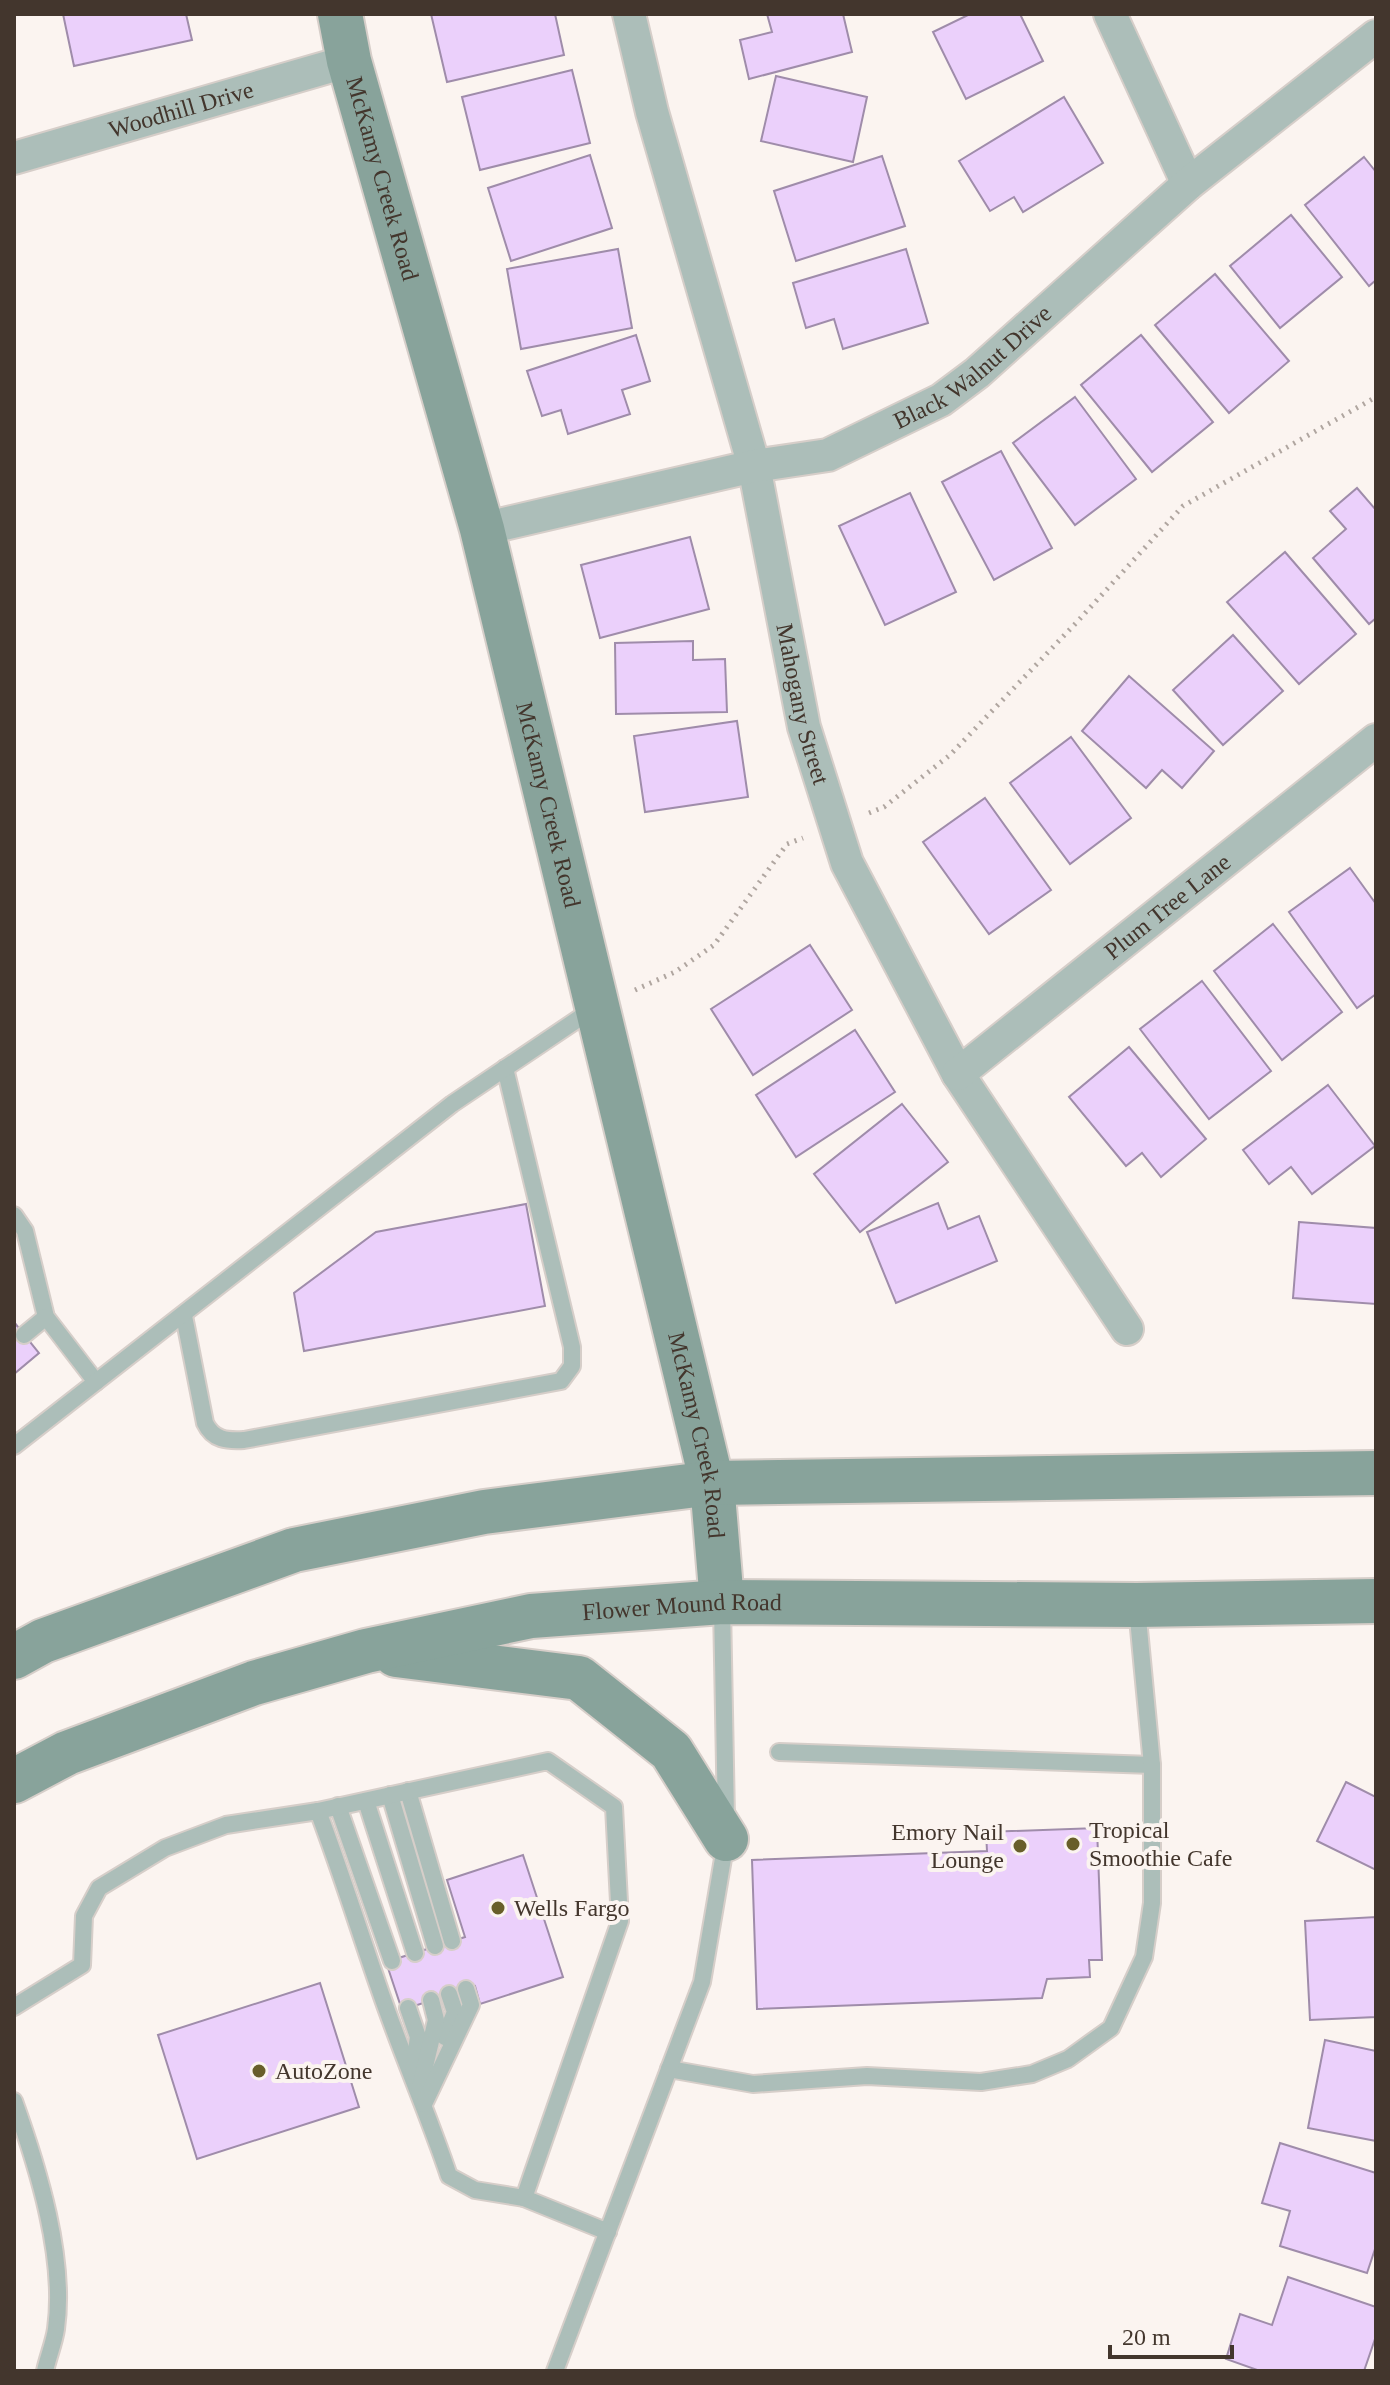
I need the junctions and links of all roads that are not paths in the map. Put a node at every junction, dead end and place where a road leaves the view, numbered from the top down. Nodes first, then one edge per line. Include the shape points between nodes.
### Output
1 (340, 14) edge
2 (629, 14) edge
3 (1110, 14) edge
4 (1376, 36) edge
5 (349, 61) junction
6 (14, 158) edge
7 (1188, 184) junction
8 (754, 466) junction
9 (482, 529) junction
10 (1376, 740) edge
11 (597, 1006) junction
12 (505, 1068) junction
13 (958, 1074) junction
14 (14, 1215) edge
15 (19, 1236) edge
16 (184, 1316) junction
17 (46, 1317) junction
18 (1127, 1329) dead end
19 (24, 1335) dead end
20 (96, 1382) junction
21 (14, 1446) edge
22 (1376, 1473) edge
23 (712, 1483) junction
24 (1376, 1601) edge
25 (722, 1602) junction
26 (1137, 1605) junction
27 (366, 1651) junction
28 (14, 1657) edge
29 (779, 1752) dead end
30 (1152, 1765) junction
31 (14, 1781) edge
32 (408, 1791) junction
33 (390, 1795) junction
34 (366, 1801) junction
35 (338, 1806) junction
36 (318, 1811) junction
37 (726, 1839) junction
38 (452, 1941) dead end
39 (435, 1946) dead end
40 (415, 1953) dead end
41 (392, 1961) dead end
42 (466, 1989) dead end
43 (449, 1994) dead end
44 (431, 2000) dead end
45 (14, 2007) edge
46 (408, 2008) dead end
47 (669, 2069) junction
48 (413, 2076) junction
49 (421, 2098) junction
50 (14, 2101) edge
51 (524, 2198) junction
52 (608, 2232) junction
53 (45, 2371) edge
54 (555, 2371) edge

1 - 5 main road, McKamy Creek Road
2 - 8 street, Mahogany Street
3 - 7 street
4 - 7 street, Black Walnut Drive
5 - 6 street, Woodhill Drive
5 - 9 main road, McKamy Creek Road
7 - 8 street, Black Walnut Drive via 941,400 828,455
8 - 9 street, Black Walnut Drive
8 - 13 street, Mahogany Street via 804,727 847,863
9 - 11 main road, McKamy Creek Road
10 - 13 street, Plum Tree Lane
11 - 12 lane
11 - 23 main road, McKamy Creek Road
12 - 16 lane
12 - 16 lane via 572,1347 572,1366 561,1381 224,1440 205,1423
13 - 18 street, Mahogany Street
14 - 15 lane
15 - 17 lane
16 - 20 lane
17 - 19 lane
17 - 20 lane
20 - 21 lane
22 - 23 main road
23 - 25 main road, McKamy Creek Road
23 - 28 main road via 484,1512 294,1550 43,1641
24 - 26 main road, Flower Mound Road
25 - 26 main road, Flower Mound Road
25 - 27 main road, Flower Mound Road via 531,1616
25 - 37 lane
26 - 30 lane
27 - 31 main road, Flower Mound Road via 254,1683 67,1753
27 - 37 main road via 579,1678 671,1751
29 - 30 lane
30 - 47 lane via 1152,1903 1144,1957 1111,2028 1068,2059 1032,2074 981,2082 867,2076 753,2084
32 - 33 lane
32 - 38 lane
32 - 51 lane via 548,1761 614,1807 620,1921
33 - 34 lane
33 - 39 lane
34 - 35 lane
34 - 40 lane
35 - 36 lane
35 - 41 lane
36 - 45 lane via 226,1825 165,1848 99,1888 84,1916 82,1965
36 - 48 lane
37 - 47 lane via 702,1982
42 - 49 lane via 471,2005
43 - 49 lane via 455,2012
44 - 49 lane via 436,2020
46 - 48 lane via 418,2037
47 - 52 lane
48 - 49 lane
49 - 51 lane via 449,2176 475,2190
50 - 53 lane via 36,2163 58,2275 56,2329
51 - 52 lane
52 - 54 lane

